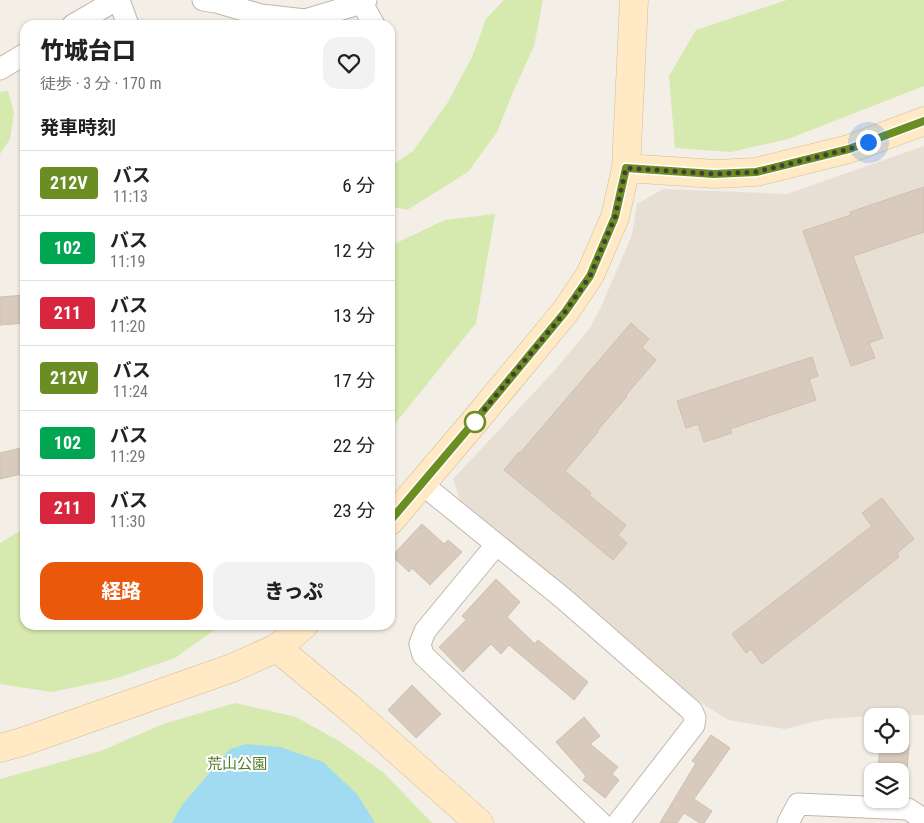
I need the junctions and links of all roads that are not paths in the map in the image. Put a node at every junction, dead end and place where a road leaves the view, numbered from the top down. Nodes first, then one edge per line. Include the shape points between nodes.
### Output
1 (117, 0) edge
2 (203, 0) edge
3 (634, 0) edge
4 (364, 2) edge
5 (82, 20) edge
6 (126, 20) edge
7 (372, 20) edge
8 (20, 57) edge
9 (0, 69) edge
10 (924, 121) edge
11 (626, 168) junction
12 (422, 484) junction
13 (395, 515) edge
14 (496, 544) junction
15 (298, 630) edge
16 (277, 648) junction
17 (0, 748) edge
18 (479, 823) edge
19 (601, 823) edge
20 (618, 823) edge
21 (788, 823) edge
22 (922, 823) edge

1 - 5 street
1 - 6 street
2 - 4 street via 261,16 305,20
3 - 11 street
4 - 7 street
8 - 9 street
10 - 11 street via 849,149 756,172 714,174
11 - 12 street via 615,217 590,276 565,312
12 - 13 street
12 - 14 street
14 - 19 street via 426,632 420,644 423,655
14 - 20 street via 564,599 695,718 694,726
15 - 16 street
16 - 17 street via 232,668
16 - 18 street
21 - 22 street via 798,804 908,809 920,817

